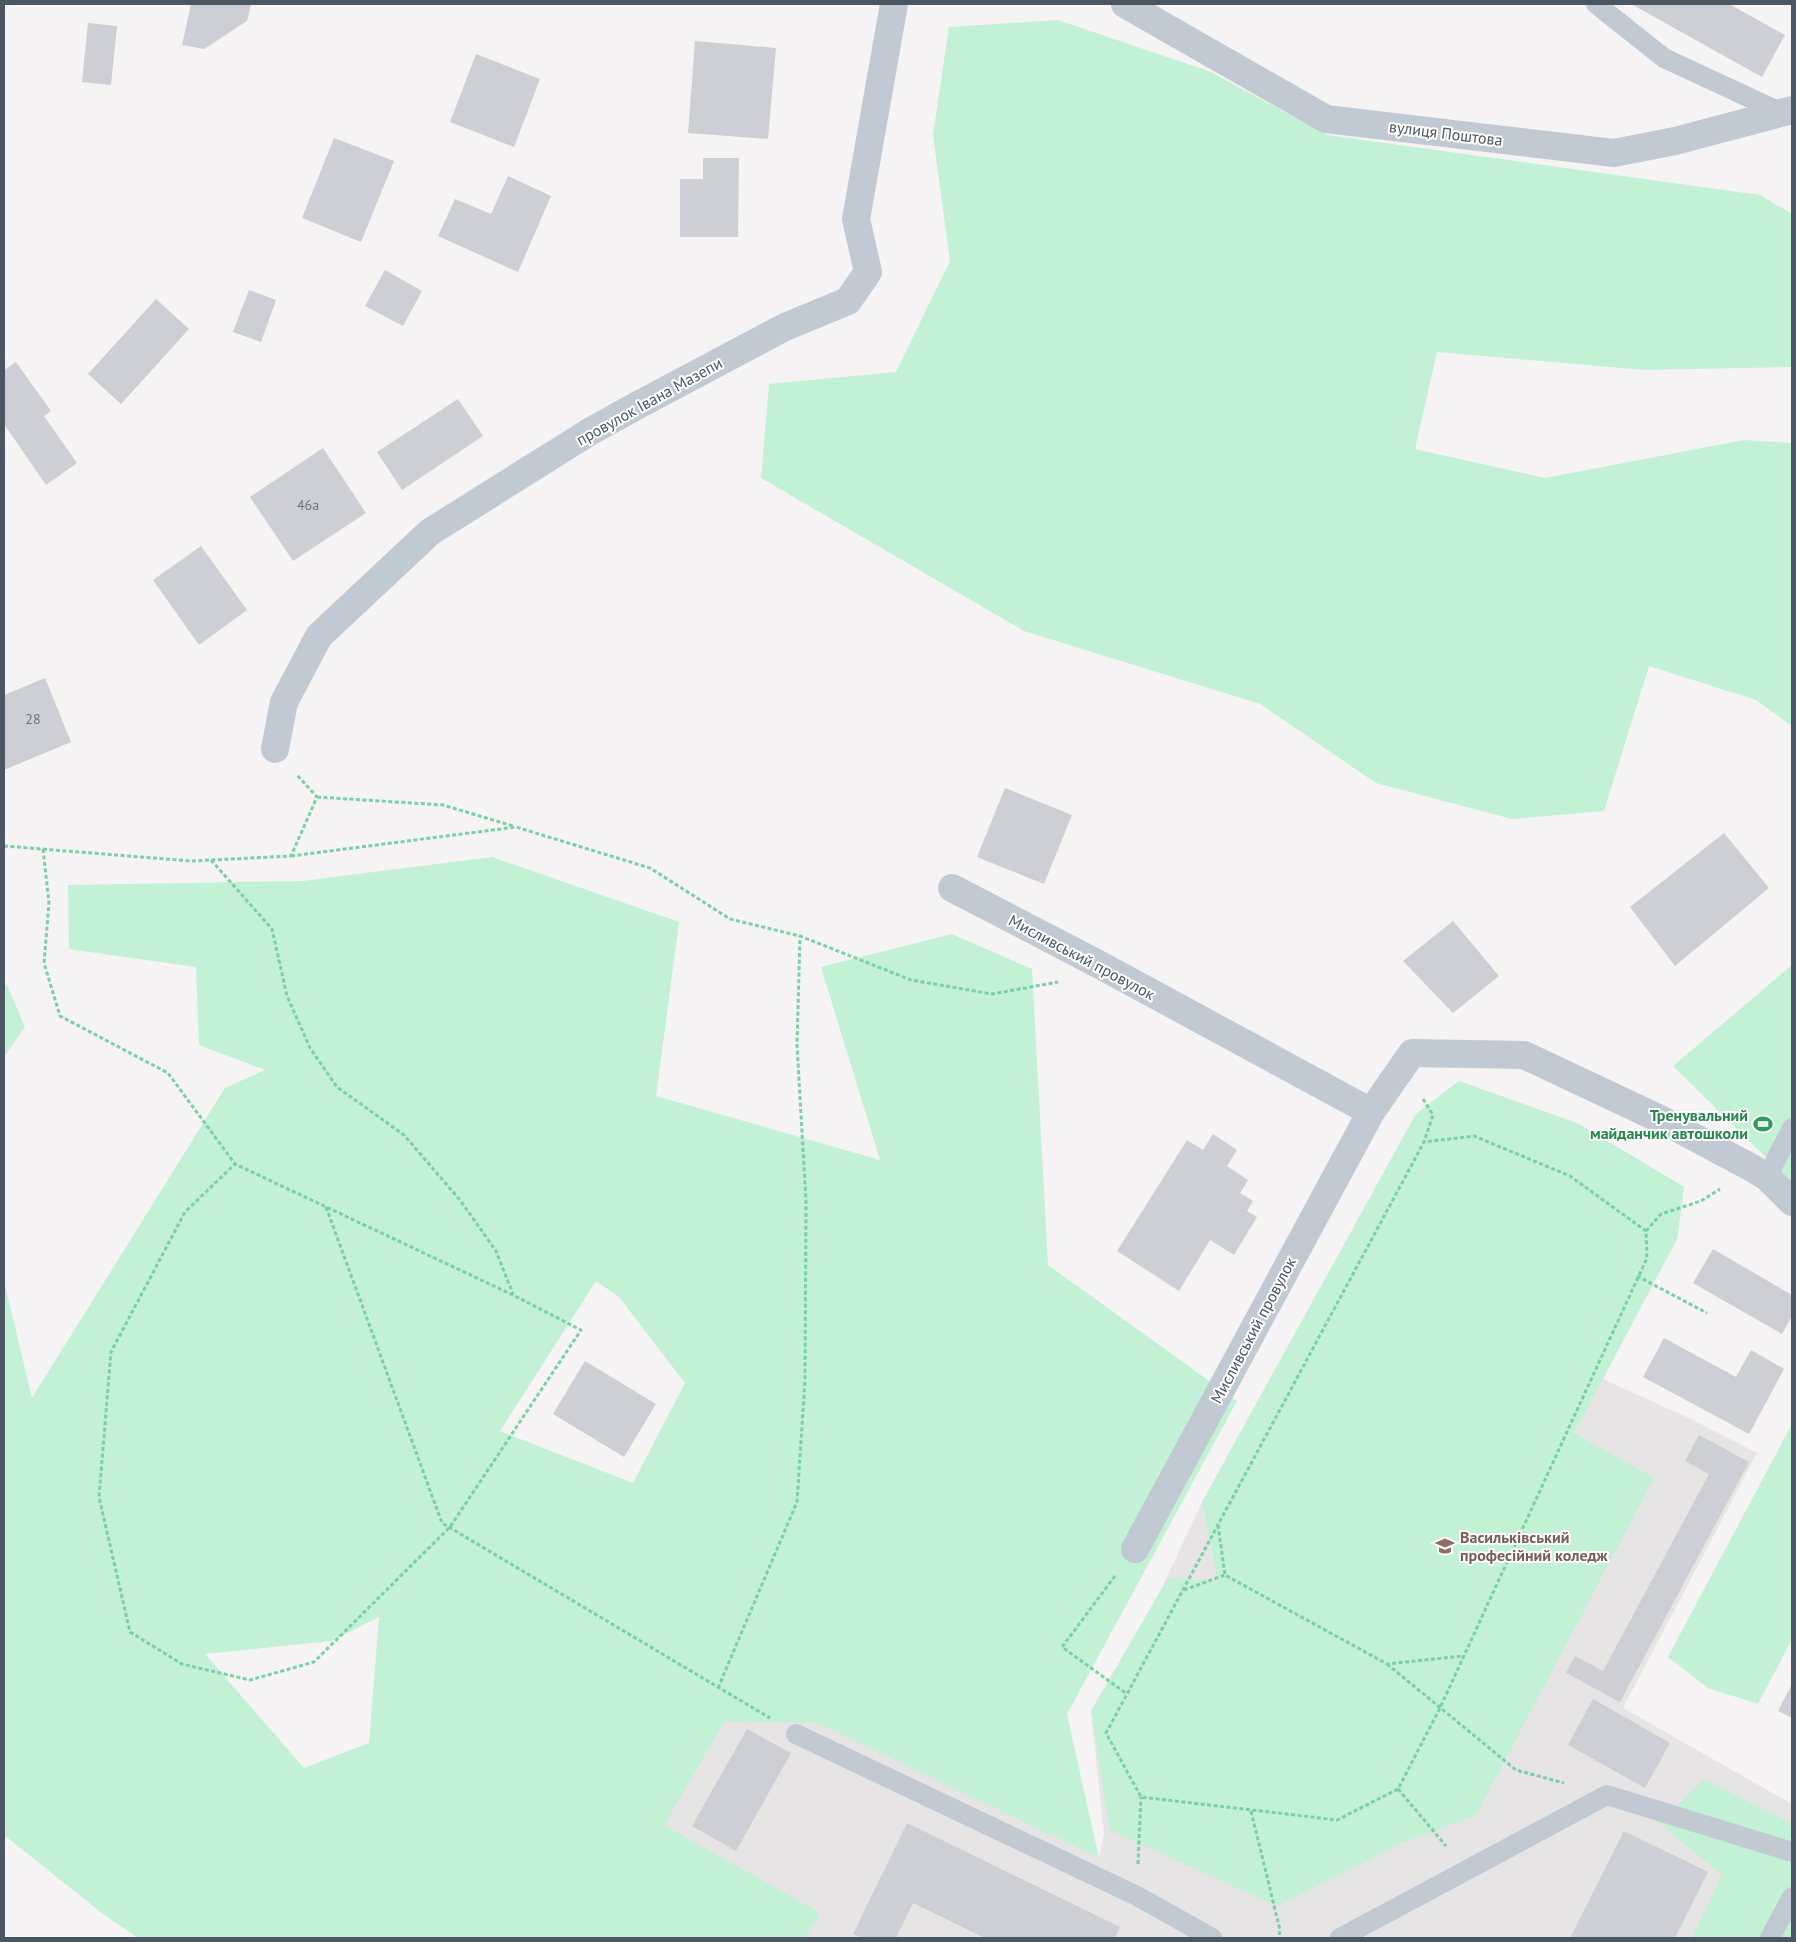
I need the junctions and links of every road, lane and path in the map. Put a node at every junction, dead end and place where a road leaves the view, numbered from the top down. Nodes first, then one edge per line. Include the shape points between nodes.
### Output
1 (894, 4) edge
2 (1124, 4) edge
3 (1596, 4) edge
4 (1787, 112) edge
5 (275, 749) joint
6 (317, 798) junction
7 (516, 827) junction
8 (4, 846) edge
9 (43, 849) junction
10 (291, 856) junction
11 (211, 860) junction
12 (952, 888) dead end
13 (800, 936) junction
14 (1100, 965) junction
15 (1387, 1090) junction
16 (1371, 1112) junction
17 (1791, 1133) edge
18 (1424, 1142) junction
19 (235, 1164) junction
20 (1759, 1173) junction
21 (1792, 1202) edge
22 (326, 1207) junction
23 (1646, 1231) junction
24 (1638, 1276) junction
25 (513, 1295) junction
26 (1707, 1313) dead end
27 (1218, 1524) junction
28 (450, 1527) junction
29 (1136, 1549) joint
30 (1225, 1575) junction
31 (1183, 1591) junction
32 (1463, 1656) junction
33 (1387, 1664) junction
34 (718, 1688) junction
35 (1127, 1694) junction
36 (1440, 1708) junction
37 (796, 1734) joint
38 (1398, 1789) junction
39 (1607, 1795) junction
40 (1141, 1797) junction
41 (1251, 1811) junction
42 (1792, 1852) edge
43 (1467, 1870) junction
44 (1137, 1896) junction
45 (1792, 1897) edge
46 (1212, 1938) edge
47 (1279, 1938) edge
48 (1340, 1938) edge
49 (1770, 1938) edge

1 - 5 street, провулок Івана Мазепи via 856,219 868,272 848,301 785,327 590,431 430,532 319,636 284,702
2 - 4 street, вулиця Поштова via 1326,119 1614,153
3 - 4 lane via 1664,58
5 - 6 path
6 - 7 path via 443,805
6 - 10 path
7 - 10 path
7 - 13 path via 650,868 730,919
8 - 9 path
9 - 11 path
9 - 19 path via 48,903 44,963 60,1016 168,1073
10 - 11 path
11 - 25 path via 272,929 287,996 310,1048 337,1087 404,1136 460,1200 496,1251
12 - 14 street, Мисливський провулок
13 - 14 path via 911,980 992,994 1057,983
13 - 34 path via 798,1046 806,1201 805,1380 797,1502
14 - 16 street, Мисливський провулок
15 - 16 street, Мисливський провулок
15 - 18 path via 1422,1098 1433,1115
15 - 20 street, Мисливський провулок via 1412,1053 1524,1055 1662,1120
16 - 29 street, Мисливський провулок
17 - 20 lane
18 - 23 path via 1474,1136 1570,1176
18 - 27 path
19 - 22 path
19 - 28 path via 186,1212 111,1352 99,1497 130,1632 182,1664 250,1680 314,1662
20 - 21 street, Мисливський провулок
20 - 23 path via 1701,1201 1660,1214
22 - 25 path
22 - 28 path via 442,1523
23 - 24 path via 1647,1258
24 - 26 path
24 - 32 path
25 - 28 path via 581,1330
27 - 30 path
27 - 31 path
28 - 34 path
29 - 35 path via 1062,1647
30 - 31 path
30 - 33 path
31 - 35 path
32 - 33 path
32 - 36 path
33 - 36 path
34 - 37 path
35 - 40 path via 1106,1733
36 - 38 path
36 - 39 path via 1516,1770
37 - 44 lane
38 - 41 path via 1337,1820
38 - 43 path
39 - 42 lane
39 - 43 lane
40 - 41 path
40 - 44 path
41 - 47 path via 1280,1930
43 - 48 lane
44 - 46 lane
45 - 49 lane

